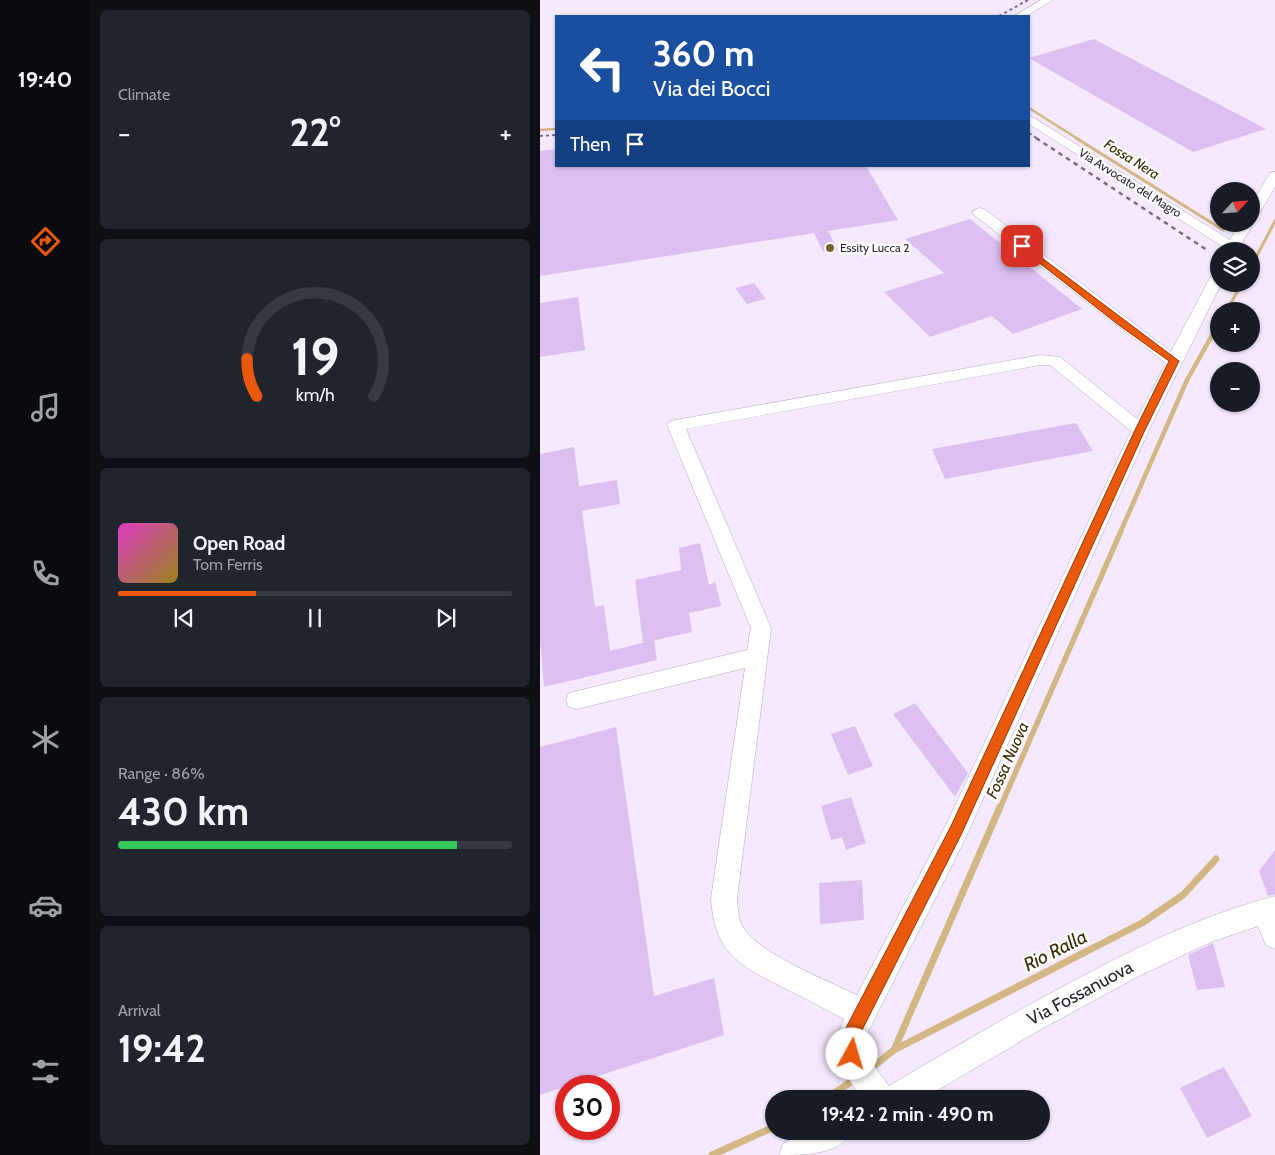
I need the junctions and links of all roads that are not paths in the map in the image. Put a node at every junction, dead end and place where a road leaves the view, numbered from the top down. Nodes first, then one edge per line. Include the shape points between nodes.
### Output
1 (1048, 0) edge
2 (1021, 15) edge
3 (1030, 120) edge
4 (1275, 176) edge
5 (1260, 201) edge
6 (979, 212) dead end
7 (1220, 242) edge
8 (1210, 291) edge
9 (1174, 361) junction
10 (1140, 430) junction
11 (757, 656) junction
12 (577, 700) dead end
13 (1272, 919) edge
14 (862, 1013) junction
15 (876, 1087) edge
16 (823, 1140) edge
17 (804, 1152) edge

1 - 2 street
3 - 7 street, Via Avvocato del Magro
4 - 5 street
6 - 9 street
8 - 9 street
9 - 10 street
10 - 11 street via 1054,360 676,425 761,628
10 - 14 street via 956,831
11 - 12 street
11 - 14 street via 724,899 727,926 742,949 754,958
13 - 15 street, Via Fossanuova via 1212,928 1155,953 1041,1013
14 - 15 street via 851,1040 852,1054
16 - 17 street

